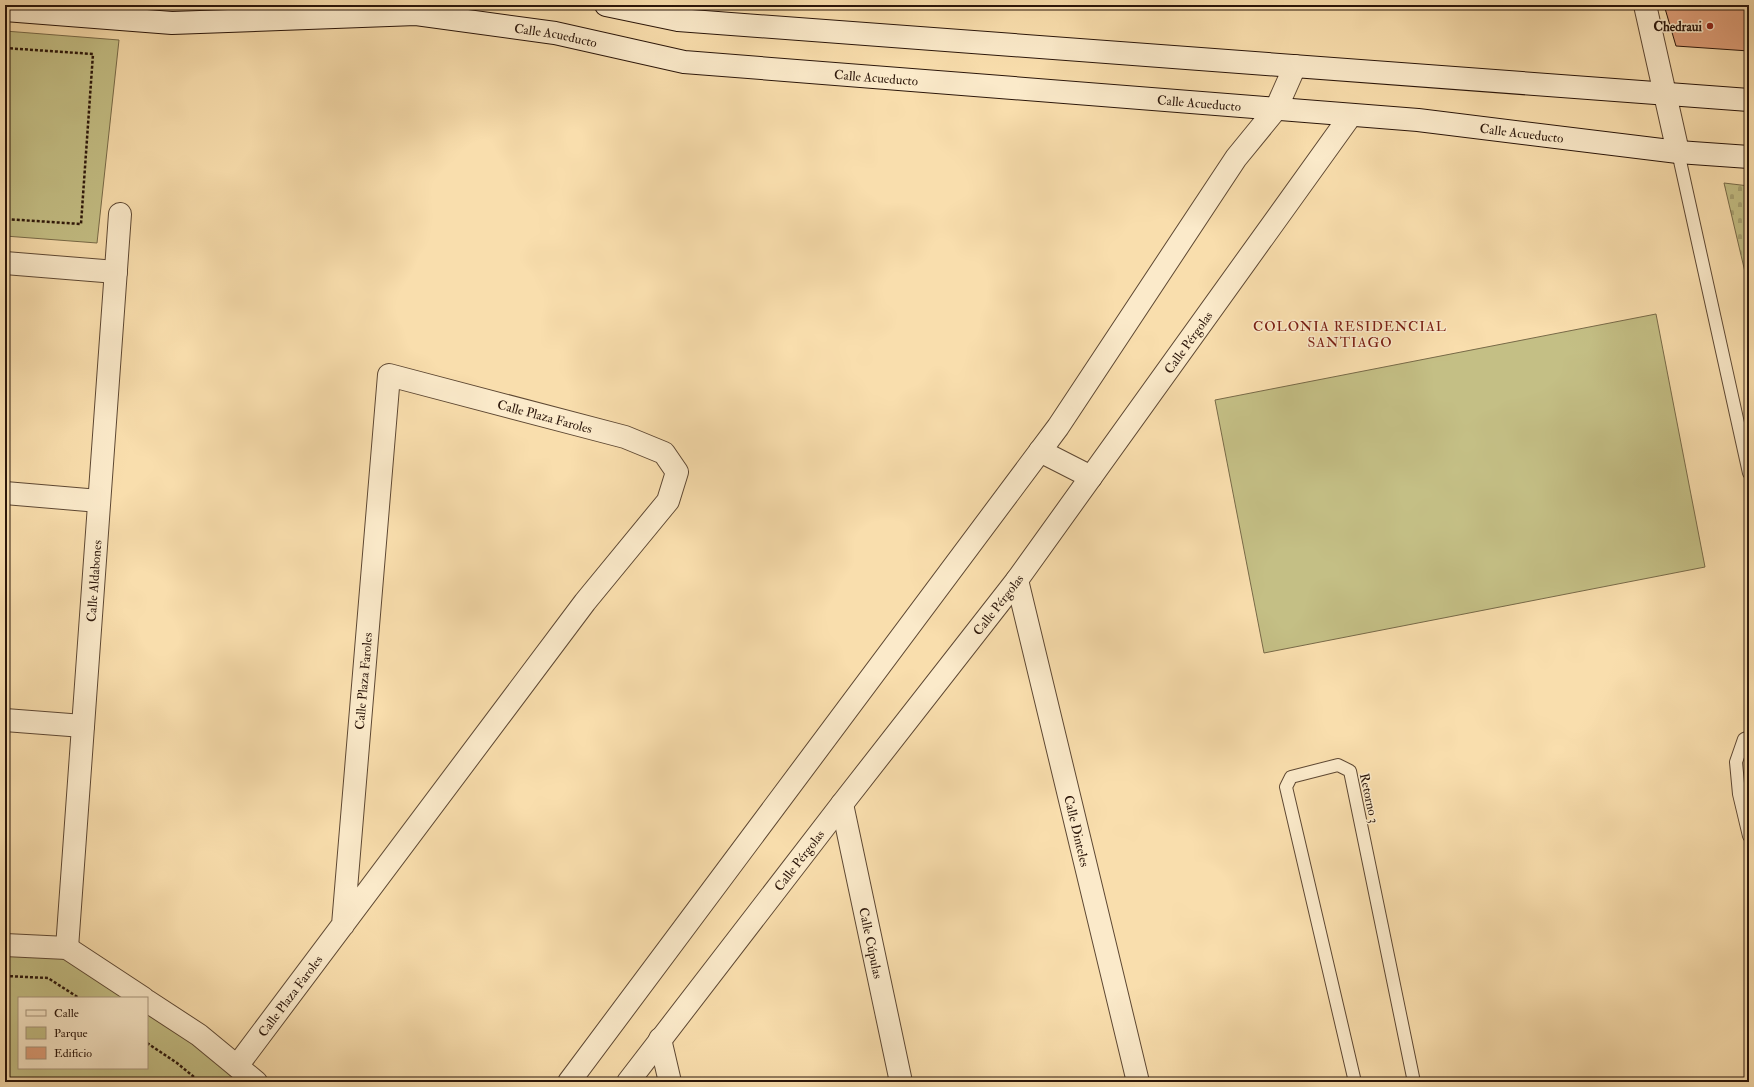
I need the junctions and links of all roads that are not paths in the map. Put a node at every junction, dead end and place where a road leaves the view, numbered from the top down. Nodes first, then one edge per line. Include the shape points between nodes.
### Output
1 (606, 5) edge
2 (1645, 5) edge
3 (5, 10) edge
4 (1295, 66) junction
5 (1665, 95) junction
6 (1749, 100) edge
7 (1276, 109) junction
8 (1351, 115) junction
9 (1678, 152) junction
10 (1749, 158) edge
11 (120, 214) dead end
12 (5, 263) edge
13 (116, 272) junction
14 (1040, 451) junction
15 (1749, 473) edge
16 (1091, 477) junction
17 (5, 493) edge
18 (99, 501) junction
19 (1017, 580) junction
20 (5, 720) edge
21 (83, 726) junction
22 (1749, 737) edge
23 (842, 804) junction
24 (1749, 836) edge
25 (343, 925) junction
26 (5, 946) edge
27 (67, 948) junction
28 (141, 997) edge
29 (148, 1002) edge
30 (660, 1040) junction
31 (237, 1066) junction
32 (256, 1082) edge
33 (569, 1082) edge
34 (628, 1082) edge
35 (670, 1082) edge
36 (901, 1082) edge
37 (1138, 1082) edge
38 (1354, 1082) edge
39 (1414, 1082) edge

1 - 4 street via 678,20
2 - 5 street
3 - 7 street, Calle Acueducto via 172,23 416,14 556,33 684,62
4 - 5 street
4 - 7 street
5 - 6 street
5 - 9 street
7 - 8 street, Calle Acueducto
7 - 14 street via 1236,158
8 - 9 street, Calle Acueducto via 1418,120
8 - 16 street, Calle Pérgolas
9 - 10 street, Calle Acueducto
9 - 15 lane
11 - 13 street, Calle Aldabones
12 - 13 street
13 - 18 street, Calle Aldabones
14 - 16 street
14 - 33 street
16 - 19 street, Calle Pérgolas
17 - 18 street
18 - 21 street, Calle Aldabones
19 - 23 street, Calle Pérgolas
19 - 37 street, Calle Dinteles
20 - 21 street
21 - 27 street, Calle Aldabones
22 - 24 lane via 1744,739 1736,762 1739,794
23 - 30 street, Calle Pérgolas
23 - 36 street, Calle Cúpulas
25 - 25 street, Calle Plaza Faroles via 585,602 668,501 677,472 664,453 624,437 388,375
25 - 31 street, Calle Plaza Faroles
26 - 27 street
27 - 28 street
29 - 31 street via 199,1035
30 - 34 street, Calle Pérgolas
30 - 35 street
31 - 32 street
38 - 39 lane, Retorno 3 via 1286,787 1292,777 1338,765 1350,771

